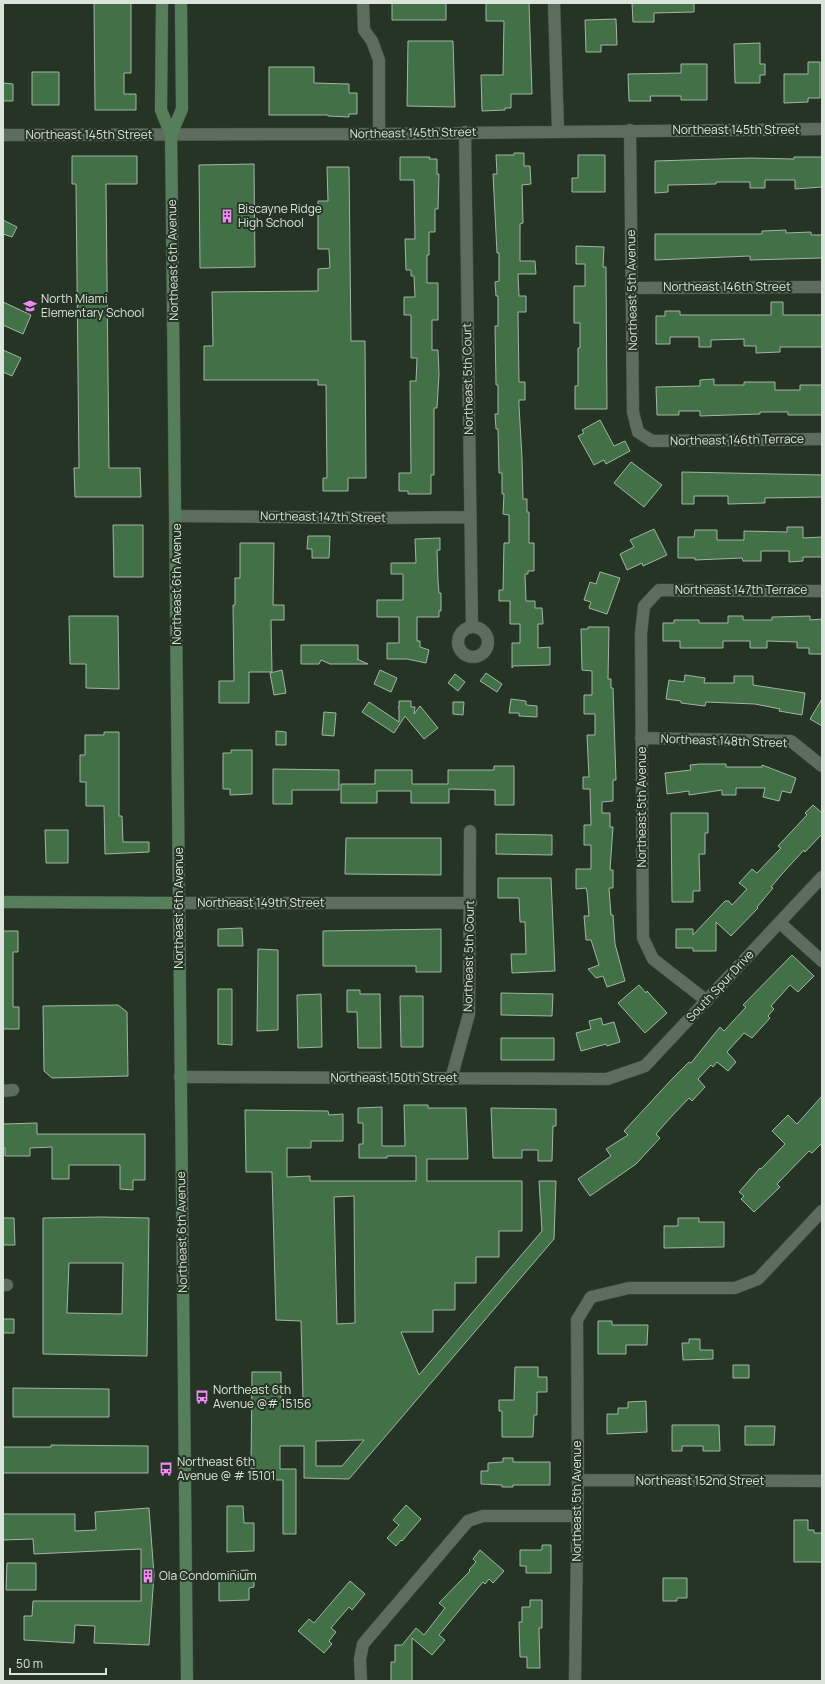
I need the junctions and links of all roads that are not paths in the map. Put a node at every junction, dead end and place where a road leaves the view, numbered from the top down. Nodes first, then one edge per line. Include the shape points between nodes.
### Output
1 (162, 3) edge
2 (180, 3) edge
3 (364, 3) edge
4 (554, 3) edge
5 (822, 129) edge
6 (630, 130) junction
7 (558, 131) junction
8 (465, 132) junction
9 (171, 134) junction
10 (379, 134) junction
11 (3, 135) edge
12 (822, 287) edge
13 (631, 288) junction
14 (822, 439) edge
15 (652, 441) joint
16 (176, 516) junction
17 (469, 517) junction
18 (659, 590) joint
19 (822, 591) edge
20 (472, 627) dead end
21 (641, 738) junction
22 (822, 766) edge
23 (470, 831) dead end
24 (822, 877) edge
25 (3, 902) edge
26 (179, 903) junction
27 (471, 903) junction
28 (780, 922) junction
29 (822, 961) edge
30 (707, 1001) junction
31 (180, 1077) junction
32 (451, 1079) junction
33 (607, 1079) joint
34 (822, 1212) edge
35 (578, 1480) junction
36 (822, 1481) edge
37 (577, 1516) junction
38 (187, 1681) edge
39 (361, 1681) edge
40 (575, 1681) edge

1 - 9 main road, Northeast 6th Avenue via 161,110
2 - 9 main road, Northeast 6th Avenue via 182,109
3 - 10 street via 364,30 372,41 379,60
4 - 7 street
5 - 6 street, Northeast 145th Street
6 - 7 street, Northeast 145th Street
6 - 13 street, Northeast 5th Avenue
7 - 8 street, Northeast 145th Street
8 - 10 street, Northeast 145th Street
8 - 17 street, Northeast 5th Court
9 - 10 street, Northeast 145th Street
9 - 11 street, Northeast 145th Street
9 - 16 main road, Northeast 6th Avenue
12 - 13 street, Northeast 146th Street
13 - 15 street, Northeast 5th Avenue via 633,412 638,432
14 - 15 street, Northeast 146th Terrace
16 - 17 street, Northeast 147th Street
16 - 26 main road, Northeast 6th Avenue
17 - 20 street, Northeast 5th Court
18 - 19 street, Northeast 147th Terrace
18 - 21 street, Northeast 5th Avenue via 644,606
21 - 22 street, Northeast 148th Street via 791,741
21 - 30 street, Northeast 5th Avenue via 643,938 653,959
23 - 27 street, Northeast 5th Court
24 - 28 street, South Spur Drive
25 - 26 main road, Northeast 149th Street
26 - 27 street, Northeast 149th Street
26 - 31 main road, Northeast 6th Avenue
27 - 32 street, Northeast 5th Court via 469,1014
28 - 29 street
28 - 30 street, South Spur Drive
30 - 33 street, South Spur Drive via 645,1066
31 - 32 street, Northeast 150th Street
31 - 38 main road, Northeast 6th Avenue
32 - 33 street, Northeast 150th Street
34 - 35 street, Northeast 5th Avenue via 758,1280 735,1288 629,1288 591,1298 577,1320
35 - 36 street, Northeast 152nd Street
35 - 37 street, Northeast 5th Avenue
37 - 39 street via 483,1516 468,1521 363,1644 360,1659
37 - 40 street, Northeast 5th Avenue

